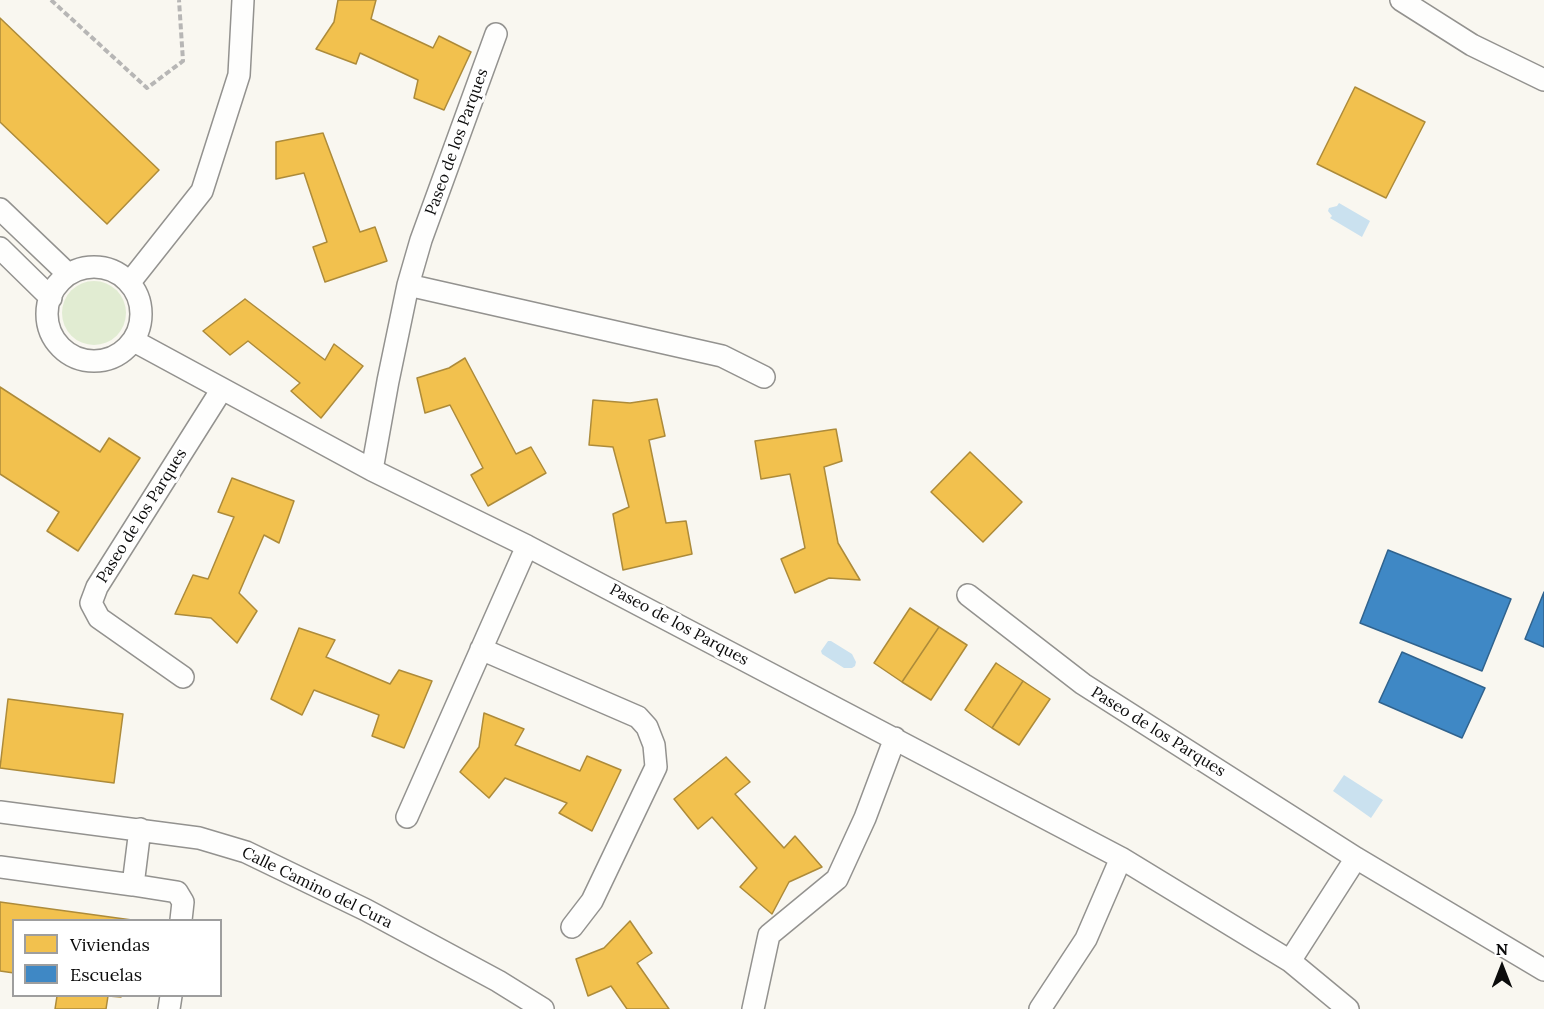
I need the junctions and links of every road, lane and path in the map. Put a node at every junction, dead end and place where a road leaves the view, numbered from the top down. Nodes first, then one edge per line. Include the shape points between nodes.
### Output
1 (51, 0) edge
2 (179, 0) edge
3 (243, 0) edge
4 (1401, 0) edge
5 (496, 34) dead end
6 (1544, 80) edge
7 (0, 209) edge
8 (0, 248) edge
9 (68, 274) junction
10 (130, 282) junction
11 (408, 285) junction
12 (51, 298) junction
13 (134, 341) junction
14 (764, 377) dead end
15 (222, 389) junction
16 (372, 470) junction
17 (527, 546) junction
18 (968, 595) dead end
19 (481, 649) junction
20 (183, 677) dead end
21 (895, 738) junction
22 (0, 812) edge
23 (407, 817) dead end
24 (140, 829) junction
25 (1121, 858) junction
26 (1356, 858) junction
27 (0, 867) edge
28 (134, 885) junction
29 (181, 919) edge
30 (572, 927) dead end
31 (1290, 961) junction
32 (1544, 970) edge
33 (1343, 1007) edge
34 (543, 1009) edge
35 (753, 1009) edge
36 (1040, 1009) edge

1 - 2 path via 147,88 183,61
3 - 10 street via 240,75 202,191
4 - 6 street via 1472,45
5 - 11 street, Paseo de los Parques
7 - 9 street
8 - 12 street
9 - 10 street via 94,266 114,270
9 - 12 street
10 - 13 street via 142,311
11 - 14 street via 722,356
11 - 16 street, Paseo de los Parques
12 - 13 street via 46,306 48,332 64,352 88,362 114,358
13 - 15 street, Paseo de los Parques
15 - 16 street, Paseo de los Parques
15 - 20 street, Paseo de los Parques via 97,587 91,603 99,618
16 - 17 street, Paseo de los Parques
17 - 19 street
17 - 21 street, Paseo de los Parques
18 - 26 street, Paseo de los Parques via 1083,684
19 - 23 street
19 - 30 street via 638,717 654,745 656,767 592,901
21 - 25 street, Paseo de los Parques
21 - 35 street via 837,879 769,935
22 - 24 street, Calle Camino del Cura
24 - 28 street
24 - 34 street, Calle Camino del Cura via 199,838 246,852 366,910
25 - 31 street, Paseo de los Parques
25 - 36 street via 1086,939
26 - 31 street
26 - 32 street, Paseo de los Parques
27 - 28 street
28 - 29 street via 177,892 183,902
31 - 33 street, Paseo de los Parques

